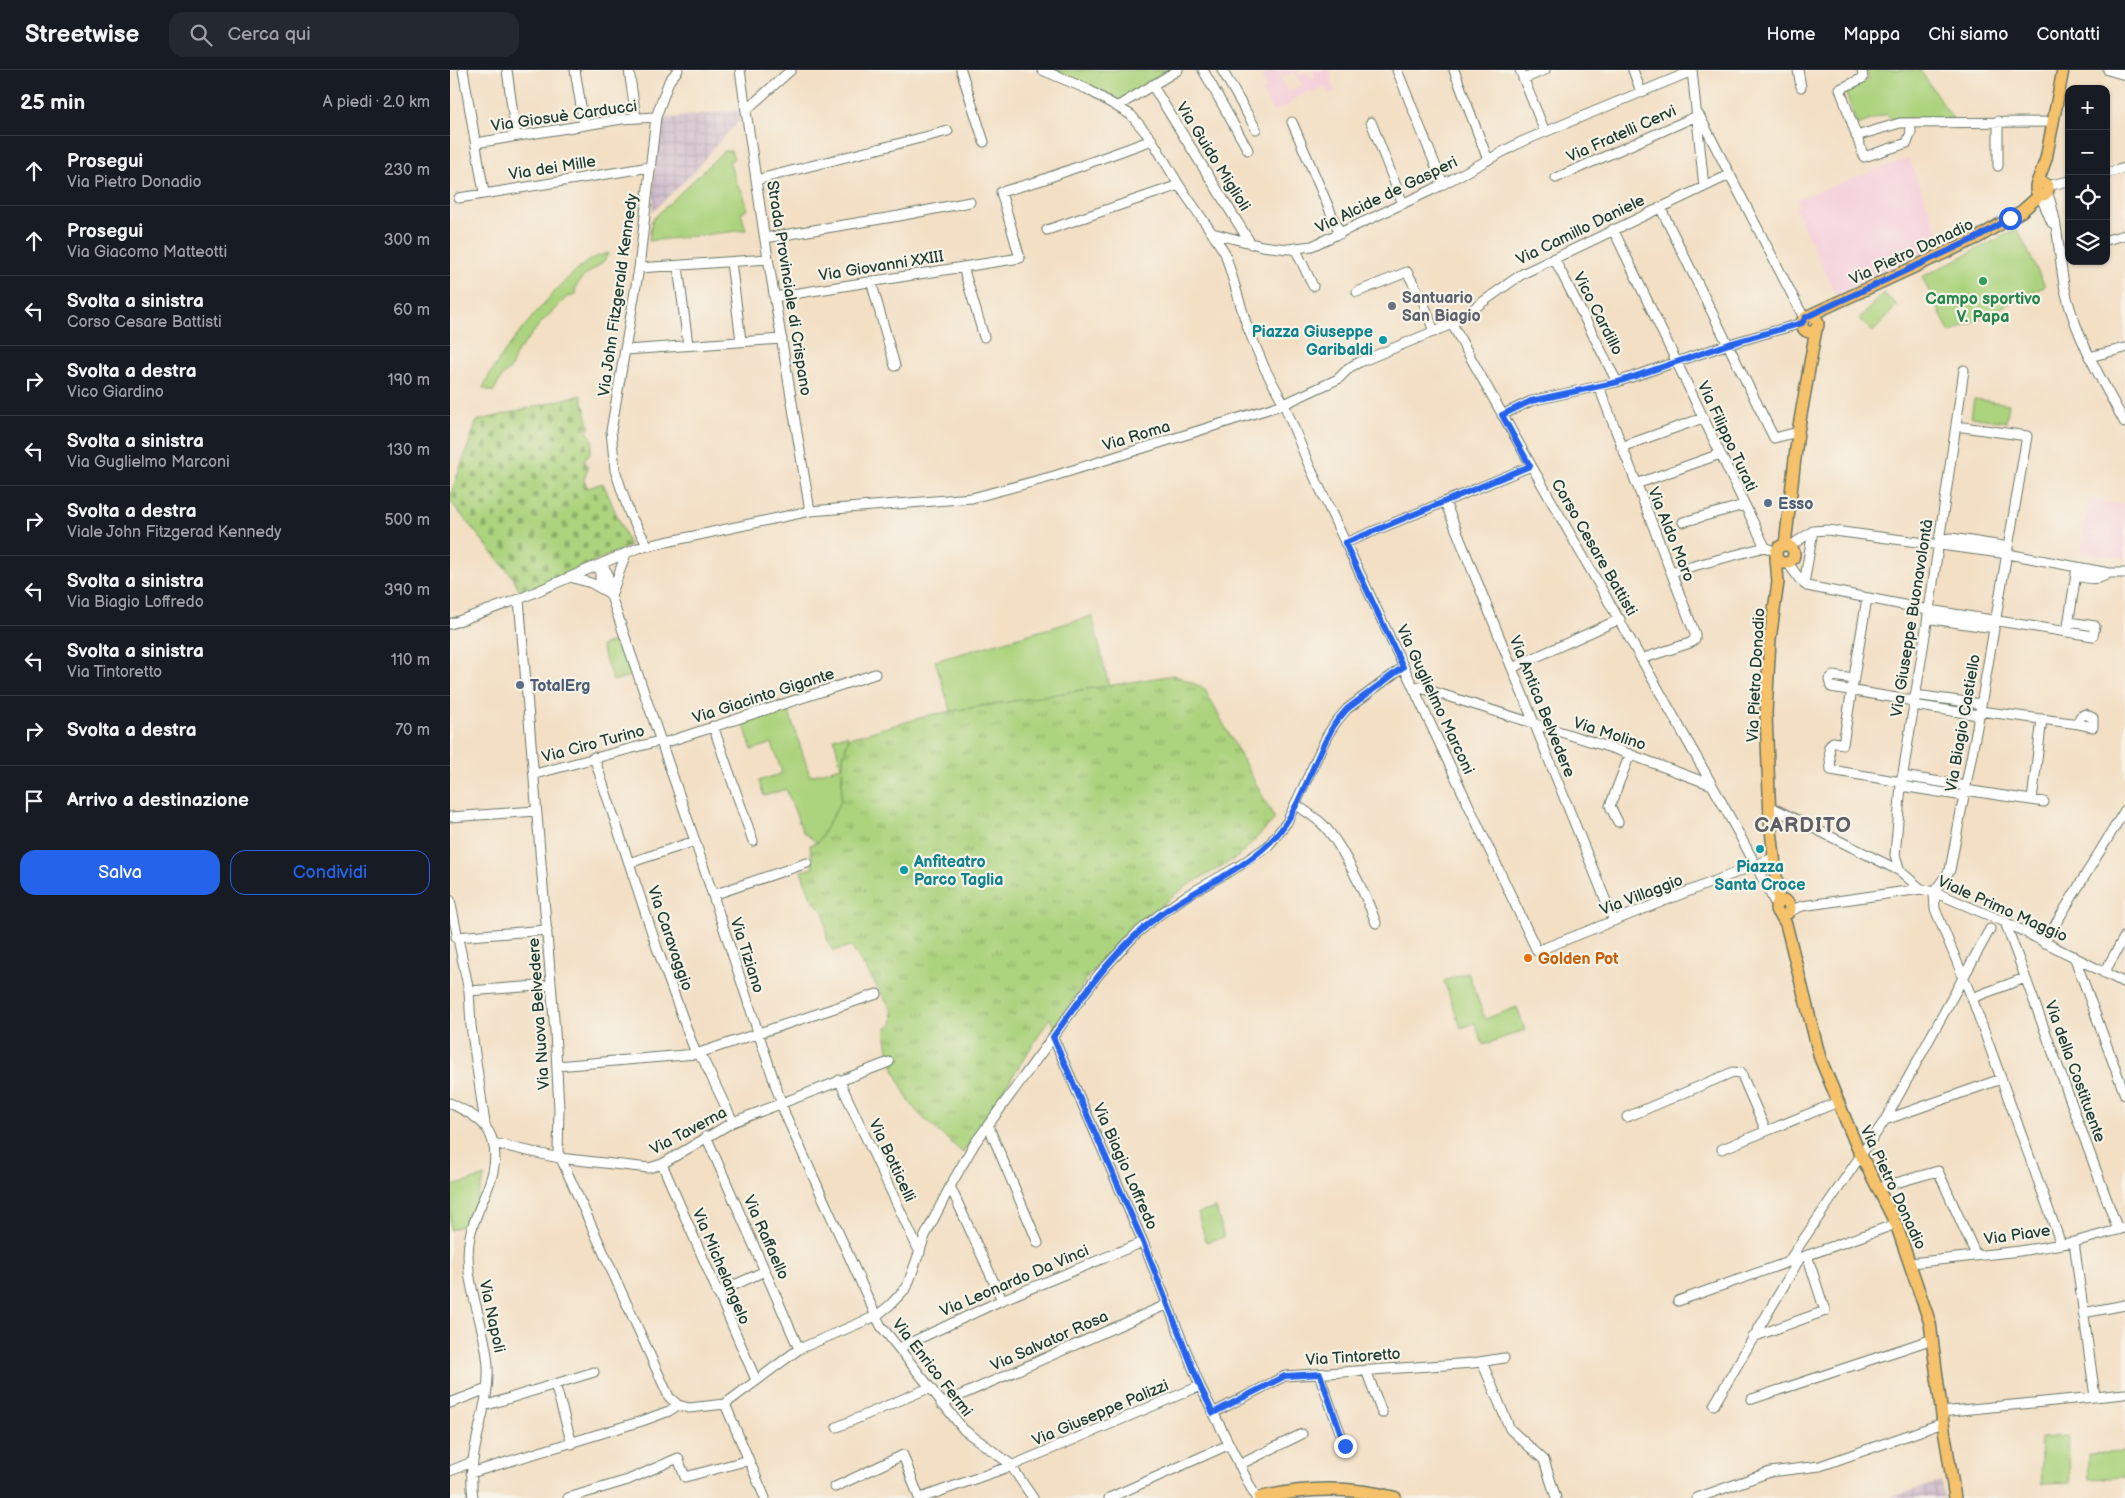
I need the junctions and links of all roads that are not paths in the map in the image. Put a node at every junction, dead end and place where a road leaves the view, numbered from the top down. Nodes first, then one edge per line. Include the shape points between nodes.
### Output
1 (463, 70) edge
2 (507, 70) edge
3 (575, 70) edge
4 (629, 70) edge
5 (678, 70) edge
6 (740, 70) edge
7 (791, 70) edge
8 (962, 70) edge
9 (1042, 70) edge
10 (1178, 70) edge
11 (1203, 70) edge
12 (1222, 70) edge
13 (1397, 70) edge
14 (1454, 70) edge
15 (1545, 70) edge
16 (1633, 70) edge
17 (1692, 70) edge
18 (1798, 70) edge
19 (1862, 70) edge
20 (2063, 70) edge
21 (2108, 70) edge
22 (1521, 74) edge
23 (1673, 74) edge
24 (2125, 75) edge
25 (1152, 85) junction
26 (1801, 87) dead end
27 (1641, 92) junction
28 (1114, 104) junction
29 (746, 110) junction
30 (1699, 115) junction
31 (656, 117) junction
32 (636, 118) junction
33 (1998, 121) junction
34 (1292, 122) dead end
35 (1371, 122) dead end
36 (2052, 122) junction
37 (1910, 123) junction
38 (584, 125) junction
39 (1256, 129) dead end
40 (948, 131) dead end
41 (1545, 132) junction
42 (516, 136) junction
43 (1856, 136) junction
44 (1152, 140) junction
45 (984, 142) dead end
46 (476, 143) junction
47 (1714, 146) junction
48 (1701, 147) junction
49 (1248, 150) dead end
50 (1488, 160) junction
51 (1998, 166) dead end
52 (650, 167) junction
53 (2125, 168) edge
54 (2110, 171) edge
55 (1729, 175) junction
56 (1556, 178) dead end
57 (756, 180) junction
58 (2065, 183) edge
59 (1179, 184) junction
60 (1444, 184) junction
61 (1704, 187) junction
62 (2040, 192) junction
63 (484, 193) junction
64 (460, 198) dead end
65 (970, 202) dead end
66 (1403, 204) junction
67 (1660, 207) junction
68 (2056, 228) junction
69 (1613, 229) junction
70 (1047, 230) dead end
71 (1212, 233) junction
72 (1340, 234) junction
73 (2125, 236) edge
74 (765, 238) junction
75 (2110, 239) edge
76 (1251, 244) junction
77 (1295, 248) junction
78 (2065, 250) edge
79 (1554, 258) junction
80 (768, 260) junction
81 (731, 262) junction
82 (2065, 265) edge
83 (678, 266) junction
84 (963, 267) junction
85 (640, 268) junction
86 (872, 281) junction
87 (1313, 286) dead end
88 (1357, 292) dead end
89 (774, 297) junction
90 (1809, 323) junction
91 (1452, 324) junction
92 (1434, 332) junction
93 (984, 337) dead end
94 (782, 339) junction
95 (741, 341) junction
96 (1729, 344) junction
97 (688, 345) junction
98 (2125, 348) edge
99 (626, 350) junction
100 (2089, 357) junction
101 (1678, 362) junction
102 (895, 366) dead end
103 (1964, 370) dead end
104 (1618, 382) junction
105 (1599, 387) junction
106 (1284, 404) junction
107 (1502, 415) junction
108 (1703, 418) junction
109 (2125, 423) edge
110 (1956, 426) junction
111 (1798, 432) junction
112 (1621, 447) junction
113 (1720, 454) junction
114 (1530, 466) junction
115 (1636, 484) junction
116 (1445, 502) junction
117 (1744, 505) junction
118 (810, 511) junction
119 (1683, 522) dead end
120 (636, 525) junction
121 (1813, 531) junction
122 (1345, 543) junction
123 (1938, 544) junction
124 (648, 546) junction
125 (638, 548) junction
126 (626, 553) junction
127 (1781, 553) junction
128 (2008, 554) junction
129 (600, 564) junction
130 (1672, 572) junction
131 (2077, 572) junction
132 (2125, 573) edge
133 (570, 577) junction
134 (1804, 584) junction
135 (611, 596) junction
136 (1867, 598) junction
137 (519, 599) junction
138 (1929, 610) junction
139 (1620, 619) junction
140 (1996, 621) junction
141 (450, 624) edge
142 (1641, 660) junction
143 (1403, 667) junction
144 (1512, 668) junction
145 (875, 674) dead end
146 (1854, 679) junction
147 (1412, 685) junction
148 (1852, 691) junction
149 (1914, 700) junction
150 (1980, 710) junction
151 (2042, 719) junction
152 (2079, 724) dead end
153 (1535, 725) junction
154 (713, 726) junction
155 (659, 741) junction
156 (1630, 754) junction
157 (594, 757) junction
158 (535, 774) junction
159 (1901, 782) junction
160 (1712, 785) junction
161 (1965, 791) junction
162 (2032, 800) junction
163 (2044, 802) dead end
164 (1295, 804) junction
165 (1769, 806) junction
166 (2125, 810) edge
167 (536, 811) junction
168 (450, 817) edge
169 (1618, 822) dead end
170 (695, 841) junction
171 (753, 841) dead end
172 (1774, 858) junction
173 (629, 863) junction
174 (807, 863) dead end
175 (1757, 865) junction
176 (1900, 871) junction
177 (1922, 889) junction
178 (1934, 892) junction
179 (714, 895) junction
180 (450, 900) edge
181 (1784, 910) junction
182 (1614, 921) junction
183 (2005, 922) junction
184 (1376, 923) dead end
185 (1990, 929) dead end
186 (547, 930) junction
187 (2125, 936) edge
188 (455, 942) edge
189 (2044, 943) junction
190 (1537, 951) joint
191 (2074, 956) junction
192 (2104, 973) junction
193 (1963, 978) junction
194 (2025, 978) junction
195 (2125, 983) edge
196 (551, 985) junction
197 (469, 991) junction
198 (877, 994) dead end
199 (1972, 998) junction
200 (758, 1033) junction
201 (1053, 1037) junction
202 (696, 1054) junction
203 (888, 1062) dead end
204 (557, 1066) junction
205 (2001, 1079) junction
206 (839, 1080) junction
207 (2125, 1095) edge
208 (1838, 1102) junction
209 (450, 1103) edge
210 (781, 1103) junction
211 (1627, 1117) dead end
212 (1885, 1120) junction
213 (733, 1122) junction
214 (485, 1124) junction
215 (988, 1125) junction
216 (1766, 1131) junction
217 (706, 1136) junction
218 (493, 1143) junction
219 (1722, 1149) dead end
220 (1862, 1156) junction
221 (559, 1158) junction
222 (662, 1164) junction
223 (950, 1186) junction
224 (1878, 1188) junction
225 (1896, 1224) junction
226 (2122, 1229) edge
227 (1143, 1242) junction
228 (2074, 1242) junction
229 (1038, 1243) dead end
230 (2061, 1244) junction
231 (920, 1253) junction
232 (1976, 1255) junction
233 (1803, 1257) junction
234 (1788, 1262) junction
235 (1911, 1263) junction
236 (765, 1271) junction
237 (717, 1293) junction
238 (1002, 1300) junction
239 (1678, 1301) dead end
240 (1168, 1304) junction
241 (2125, 1305) edge
242 (2083, 1313) junction
243 (876, 1316) junction
244 (1753, 1337) junction
245 (1933, 1339) junction
246 (899, 1348) junction
247 (800, 1349) junction
248 (1504, 1358) dead end
249 (1482, 1362) junction
250 (1366, 1370) junction
251 (594, 1372) dead end
252 (1320, 1374) junction
253 (756, 1380) junction
254 (555, 1384) junction
255 (1200, 1386) junction
256 (486, 1388) junction
257 (929, 1388) junction
258 (2125, 1394) edge
259 (2095, 1397) junction
260 (1752, 1399) dead end
261 (674, 1402) junction
262 (450, 1403) edge
263 (725, 1404) junction
264 (941, 1404) junction
265 (1714, 1405) dead end
266 (484, 1406) junction
267 (1213, 1413) junction
268 (1382, 1413) dead end
269 (1942, 1418) junction
270 (837, 1427) dead end
271 (1302, 1434) dead end
272 (572, 1444) junction
273 (1228, 1444) junction
274 (1345, 1446) dead end
275 (749, 1460) junction
276 (472, 1462) junction
277 (1239, 1465) junction
278 (1011, 1466) junction
279 (450, 1471) edge
280 (471, 1473) junction
281 (835, 1487) dead end
282 (473, 1498) edge
283 (568, 1498) edge
284 (764, 1498) edge
285 (920, 1498) edge
286 (1033, 1498) edge
287 (1109, 1498) edge
288 (1256, 1498) edge
289 (1260, 1498) edge
290 (1396, 1498) edge
291 (1556, 1498) edge
292 (1697, 1498) edge
293 (1955, 1498) edge

1 - 46 street
2 - 42 street
3 - 38 street
4 - 32 street
5 - 31 street, Via John Fitzgerald Kennedy via 670,81
6 - 29 street, Strada Provinciale di Crispano
7 - 29 street
8 - 45 street
9 - 28 street
10 - 25 street
11 - 49 street
12 - 39 street
13 - 60 street
14 - 50 street
15 - 22 street
16 - 27 street
17 - 23 street, Via Alcide de Gasperi
17 - 30 street
18 - 26 street
19 - 43 street via 1863,78 1840,88
20 - 36 main road
21 - 24 street
22 - 41 street
23 - 27 street, Via Alcide de Gasperi
25 - 28 street
25 - 76 street, Via Guido Miglioli
27 - 41 street, Via Alcide de Gasperi
28 - 44 street via 1131,115
29 - 57 street, Strada Provinciale di Crispano
30 - 47 street
30 - 48 street
30 - 56 street, Via Fratelli Cervi
31 - 32 street, Via Giosuè Carducci
31 - 52 street, Via John Fitzgerald Kennedy
32 - 38 street, Via Giosuè Carducci
33 - 36 street
33 - 37 street
33 - 51 street
34 - 72 street
35 - 66 street
36 - 62 main road
37 - 43 street
37 - 43 street via 1907,143 1864,157
38 - 42 street, Via Giosuè Carducci
40 - 57 street
41 - 50 street, Via Alcide de Gasperi
42 - 46 street, Via Giosuè Carducci
44 - 59 street
44 - 84 street, Via Giovanni XXIII via 1001,192 1020,258
46 - 63 street
47 - 48 street via 1706,141
47 - 55 street
48 - 61 street
50 - 60 street, Via Alcide de Gasperi
52 - 63 street, Via dei Mille
52 - 85 street, Via John Fitzgerald Kennedy
53 - 54 street
55 - 61 street, Via Camillo Daniele
55 - 90 street
57 - 74 street, Strada Provinciale di Crispano
58 - 62 street
59 - 70 street
59 - 71 street
60 - 66 street, Via Alcide de Gasperi
61 - 67 street, Via Camillo Daniele
62 - 68 street
62 - 68 street via 2045,210
62 - 90 main road, Via Pietro Donadio via 2010,218 1976,238 1824,310
63 - 64 street, Via dei Mille
65 - 74 street
66 - 72 street, Via Alcide de Gasperi
67 - 69 street, Via Camillo Daniele
67 - 96 street
68 - 78 street
69 - 79 street, Via Camillo Daniele
69 - 101 street, Via Filippo Turati
71 - 76 street, Via Alcide de Gasperi
71 - 106 street, Via Guglielmo Marconi via 1225,253 1247,326
72 - 77 street, Via Alcide de Gasperi via 1312,246
73 - 75 street
74 - 80 street, Strada Provinciale di Crispano
76 - 77 street, Via Alcide de Gasperi
77 - 87 street
79 - 91 street, Via Camillo Daniele via 1522,274
79 - 104 street, Vico Cardillo
80 - 81 street
80 - 89 street, Strada Provinciale di Crispano
81 - 83 street
81 - 95 street
82 - 100 street via 2066,294
83 - 85 street
83 - 97 street
84 - 86 street, Via Giovanni XXIII
84 - 93 street, Via Giovanni XXIII
85 - 99 street, Via John Fitzgerald Kennedy
86 - 89 street, Via Giovanni XXIII
86 - 102 street
88 - 92 street via 1407,272 1423,301
89 - 94 street, Strada Provinciale di Crispano
90 - 96 street
90 - 111 main road, Via Pietro Donadio via 1812,342
91 - 92 street, Via Roma
91 - 107 street, Corso Cesare Battisti
92 - 106 street, Via Roma via 1360,362 1338,378
94 - 95 street
94 - 118 street, Strada Provinciale di Crispano
95 - 97 street
96 - 101 street
96 - 111 street via 1774,438
97 - 99 street
98 - 100 street
99 - 120 street, Via John Fitzgerald Kennedy via 611,431 615,470
100 - 109 street
101 - 104 street
101 - 108 street, Via Filippo Turati
103 - 110 street, Via Giuseppe Buonavolontà
104 - 105 street
105 - 107 street via 1531,401
105 - 112 street, Via Aldo Moro
106 - 118 street, Via Roma via 1062,474 984,495
106 - 122 street, Via Guglielmo Marconi
107 - 114 street, Corso Cesare Battisti
108 - 112 street
108 - 113 street, Via Filippo Turati
110 - 123 street, Via Giuseppe Buonavolontà
110 - 128 street, Via Biagio Castiello via 2027,436
111 - 127 main road, Via Pietro Donadio
112 - 115 street, Via Aldo Moro
113 - 115 street
113 - 117 street, Via Filippo Turati
114 - 116 street
114 - 139 street, Corso Cesare Battisti
115 - 130 street, Via Aldo Moro
116 - 122 street
116 - 144 street, Via Antica Belvedere
117 - 119 street
117 - 127 street, Via Filippo Turati
118 - 124 street, Via Roma
120 - 124 street, Via John Fitzgerald Kennedy
120 - 125 street, Via John Fitzgerald Kennedy
121 - 123 street
121 - 127 street
121 - 134 street
122 - 143 street, Via Guglielmo Marconi
123 - 128 street
123 - 138 street, Via Giuseppe Buonavolontà
124 - 125 street, Via Roma
125 - 126 street, Via Roma
126 - 129 street, Via Roma
126 - 135 street
127 - 130 street
127 - 134 street, Via Filippo Turati
127 - 165 main road, Via Pietro Donadio via 1770,639 1766,713
128 - 131 street
128 - 140 street, Via Biagio Castiello
129 - 133 street, Via Roma
129 - 135 street, Via Tiziano via 600,580
130 - 142 street, Via Aldo Moro via 1696,634 1695,639
131 - 132 street
131 - 140 street via 2068,626
133 - 135 street via 592,583
133 - 137 street, Via Roma
134 - 136 street
135 - 155 street, Via Tiziano
136 - 138 street
136 - 146 street
137 - 141 street, Via Roma
137 - 158 street, Via Nuova Belvedere
138 - 140 street
138 - 149 street, Via Giuseppe Buonavolontà
139 - 142 street, Corso Cesare Battisti
139 - 144 street
140 - 150 street, Via Biagio Castiello
142 - 160 street, Corso Cesare Battisti
143 - 147 street, Via Guglielmo Marconi
143 - 164 street via 1347,709 1336,722
144 - 153 street, Via Antica Belvedere
145 - 154 street, Via Giacinto Gigante
146 - 148 street
146 - 148 street via 1834,676 1829,680 1831,687
147 - 153 street, Via Molino
147 - 190 street, Via Guglielmo Marconi
148 - 149 street
148 - 159 street via 1843,744 1833,742 1829,747 1831,770
149 - 150 street
149 - 159 street, Via Giuseppe Buonavolontà
150 - 151 street
150 - 161 street, Via Biagio Castiello
151 - 152 street
151 - 162 street
153 - 156 street, Via Molino
153 - 182 street, Via Antica Belvedere
154 - 155 street, Via Giacinto Gigante via 667,742
154 - 171 street
155 - 157 street, Via Ciro Turino
155 - 170 street, Via Tiziano
156 - 160 street, Via Molino
156 - 169 street via 1610,806
157 - 158 street, Via Ciro Turino
157 - 173 street, Via Caravaggio
158 - 167 street, Via Nuova Belvedere
159 - 161 street
159 - 176 street, Via Giuseppe Buonavolontà via 1895,855
160 - 175 street, Corso Cesare Battisti
161 - 162 street
161 - 178 street, Via Biagio Castiello via 1950,870
162 - 163 street
164 - 184 street via 1322,823 1338,846
164 - 201 street via 1287,822 1268,846 1186,896 1136,934 1099,974
165 - 172 main road, Via Pietro Donadio
165 - 176 street
166 - 189 street
167 - 168 street
167 - 186 street, Via Nuova Belvedere
170 - 173 street
170 - 179 street, Via Tiziano
172 - 175 street, Via Villaggio
172 - 181 main road, Via Pietro Donadio
173 - 202 street, Via Caravaggio
174 - 179 street
175 - 181 street, Corso Cesare Battisti
175 - 182 street, Via Villaggio
176 - 177 street
177 - 178 street, Viale Primo Maggio
177 - 181 street, Viale Primo Maggio
178 - 183 street, Viale Primo Maggio
178 - 193 street via 1935,909
179 - 200 street, Via Tiziano
180 - 188 street
181 - 208 main road, Via Pietro Donadio via 1820,1058
182 - 190 street, Via Villaggio
183 - 189 street, Viale Primo Maggio
183 - 194 street, Via della Costituente
185 - 193 street
186 - 188 street
186 - 196 street, Via Nuova Belvedere
187 - 192 street
188 - 197 street
189 - 191 street, Viale Primo Maggio
191 - 192 street, Viale Primo Maggio
191 - 207 street
192 - 195 street, Viale Primo Maggio
193 - 199 street
193 - 212 street
194 - 199 street
194 - 226 street, Via della Costituente
196 - 197 street
196 - 204 street, Via Nuova Belvedere
197 - 214 street
198 - 200 street
199 - 205 street
200 - 202 street
200 - 210 street, Via Tiziano
201 - 215 street
201 - 227 street, Via Biagio Loffredo
202 - 204 street
202 - 213 street, Via Caravaggio via 703,1059
203 - 206 street, Via Taverna
204 - 221 street, Via Nuova Belvedere
205 - 212 street
205 - 230 street
206 - 210 street, Via Taverna
206 - 231 street, Via Botticelli
208 - 216 street
208 - 220 main road, Via Pietro Donadio
209 - 214 street
210 - 213 street, Via Taverna
210 - 243 street, Via Tiziano
211 - 216 street via 1733,1072 1741,1073
212 - 220 street
213 - 217 street, Via Taverna
214 - 218 street
215 - 223 street
215 - 229 street
216 - 219 street
217 - 222 street, Via Taverna
217 - 236 street, Via Raffaello
218 - 221 street, Via Taverna
218 - 256 street, Via Napoli via 494,1170 470,1237 469,1275 484,1330 488,1368
220 - 224 main road, Via Pietro Donadio
220 - 234 street
221 - 222 street, Via Taverna via 649,1168
221 - 261 street, Via Nuova Belvedere
222 - 237 street, Via Michelangelo
223 - 231 street
223 - 238 street
224 - 225 main road, Via Pietro Donadio
224 - 232 street via 1938,1171
225 - 233 street
225 - 235 main road, Via Pietro Donadio
226 - 228 street, Via Piave
227 - 238 street, Via Leonardo Da Vinci
227 - 240 street, Via Biagio Loffredo
228 - 230 street, Via Piave
228 - 242 street
230 - 232 street, Via Piave
231 - 243 street via 907,1287
232 - 235 street, Via Piave
233 - 234 street
233 - 244 street
233 - 244 street via 1825,1311
234 - 239 street
235 - 245 main road, Via Pietro Donadio
236 - 237 street
236 - 247 street, Via Raffaello
237 - 253 street, Via Michelangelo
238 - 246 street, Via Leonardo Da Vinci
240 - 255 street, Via Biagio Loffredo
240 - 264 street, Via Salvator Rosa
241 - 242 street
242 - 259 street
243 - 246 street, Via Enrico Fermi
243 - 247 street
244 - 265 street
245 - 260 street
245 - 269 main road, Via Pietro Donadio
246 - 257 street, Via Enrico Fermi
247 - 253 street
248 - 249 street, Via Tintoretto
249 - 250 street, Via Tintoretto
249 - 291 street via 1510,1429 1544,1460
250 - 252 street, Via Tintoretto
250 - 268 street
251 - 254 street
252 - 267 street, Via Tintoretto via 1285,1376
252 - 274 street
253 - 263 street
254 - 266 street
254 - 272 street
255 - 267 street, Via Biagio Loffredo
255 - 278 street, Via Giuseppe Palizzi
256 - 262 street
256 - 266 street, Via Napoli
257 - 264 street, Via Enrico Fermi
257 - 270 street
258 - 259 street
259 - 269 street
261 - 263 street via 689,1408
261 - 272 street via 661,1412
263 - 275 street
264 - 278 street, Via Enrico Fermi via 964,1430
266 - 276 street, Via Napoli
267 - 273 street, Via Biagio Loffredo
269 - 292 street via 1820,1466 1770,1472
269 - 293 main road, Via Pietro Donadio
271 - 277 street
272 - 280 street
273 - 277 street, Via Biagio Loffredo
273 - 287 street
275 - 283 street via 685,1477 678,1458 628,1480
275 - 284 street
276 - 279 street
276 - 280 street, Via Napoli
277 - 288 street, Via Biagio Loffredo
278 - 285 street, Via Giuseppe Palizzi
278 - 286 street, Via Enrico Fermi
280 - 282 street, Via Napoli
281 - 285 street via 903,1455
289 - 290 highway via 1305,1489 1342,1488

